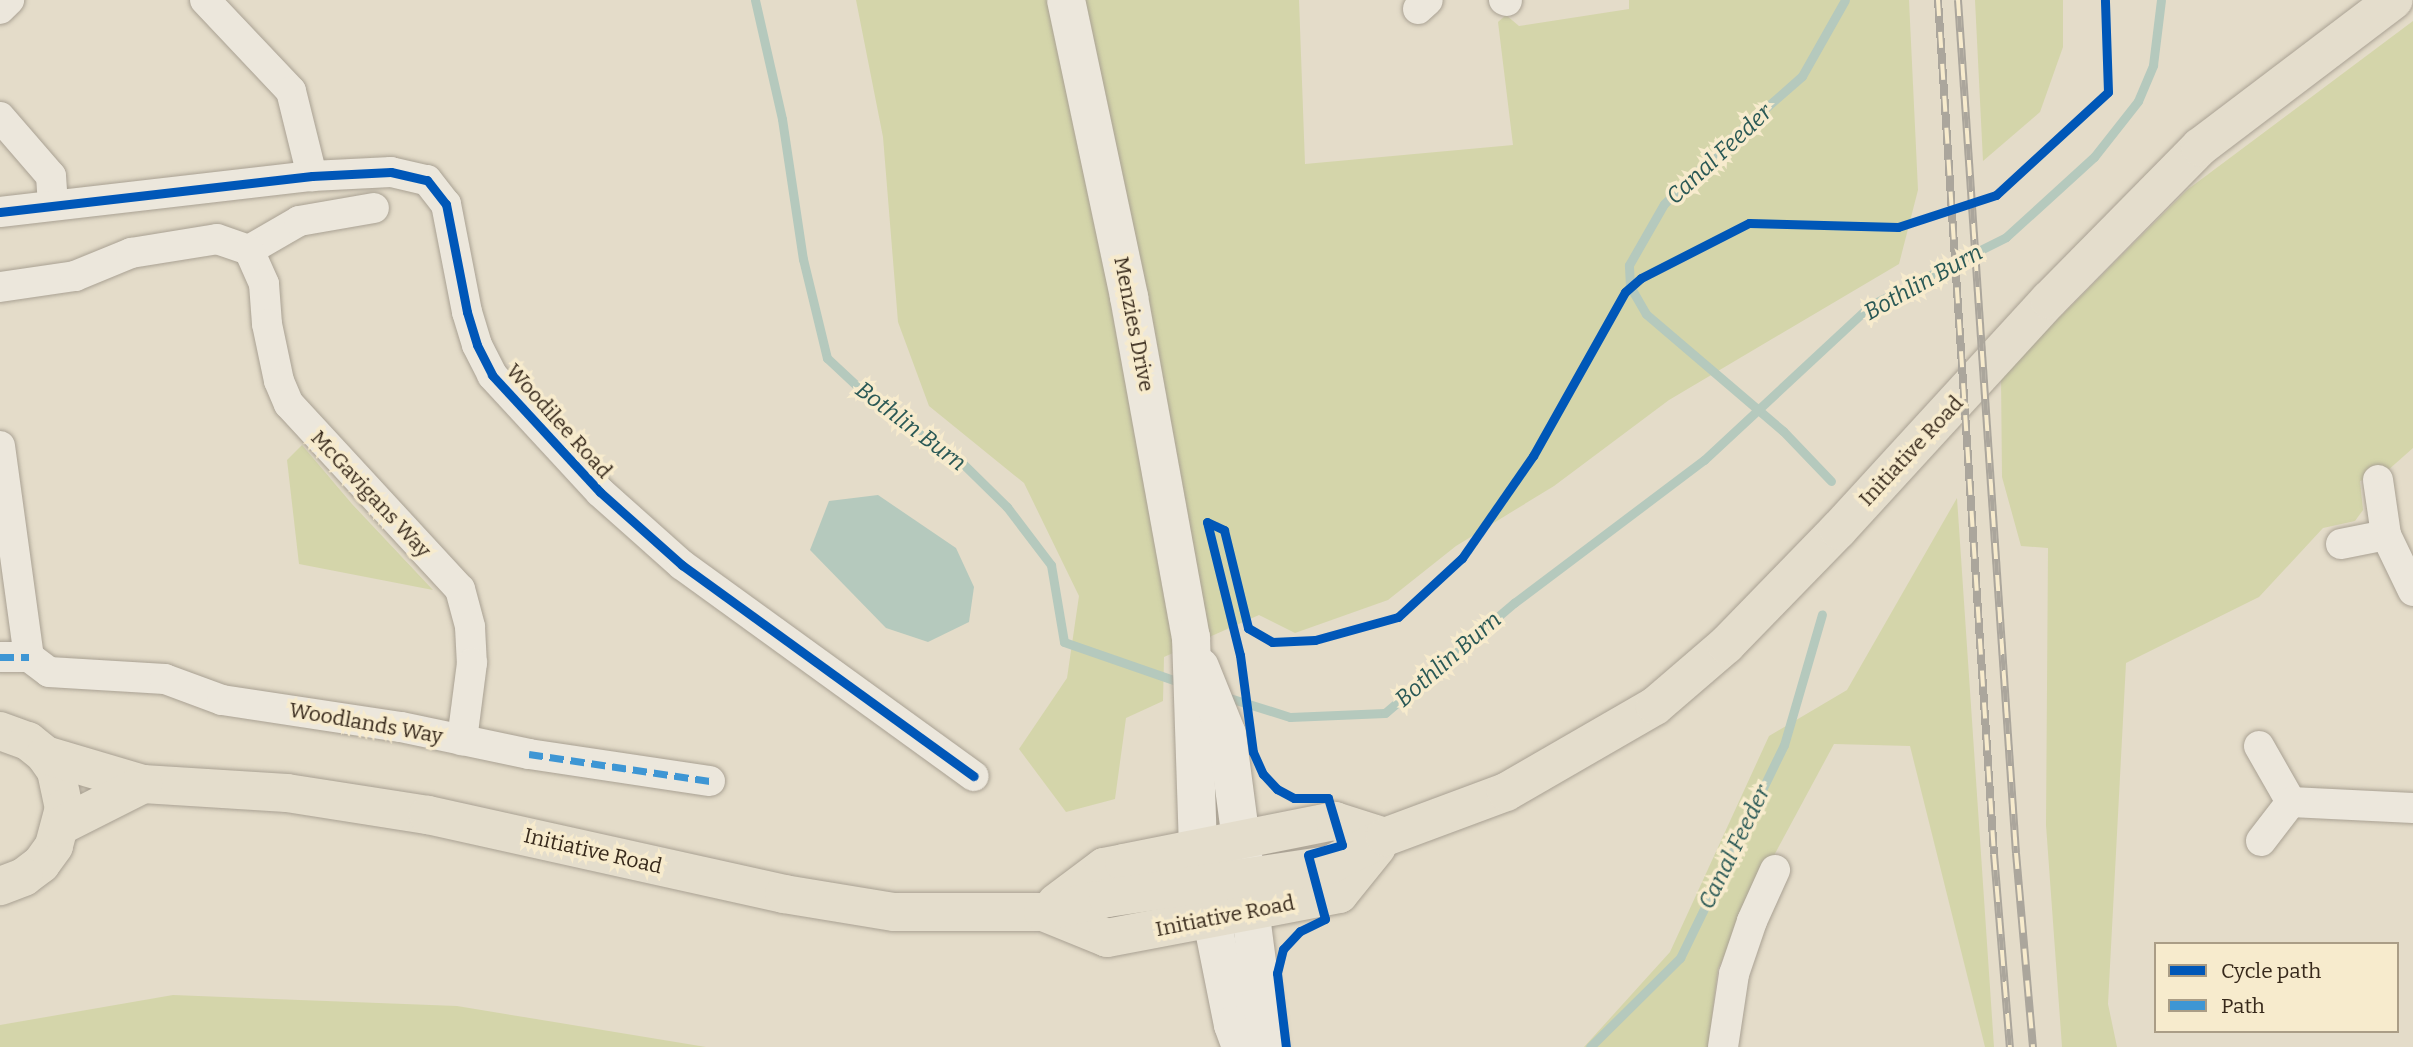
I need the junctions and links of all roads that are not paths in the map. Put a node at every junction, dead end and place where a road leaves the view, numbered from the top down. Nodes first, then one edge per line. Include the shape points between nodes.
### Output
1 (9, 0) edge
2 (205, 0) edge
3 (1066, 0) edge
4 (2388, 4) edge
5 (0, 9) edge
6 (0, 117) edge
7 (312, 176) junction
8 (53, 205) junction
9 (374, 208) dead end
10 (0, 212) edge
11 (249, 250) junction
12 (0, 287) edge
13 (0, 446) edge
14 (2378, 480) dead end
15 (2386, 535) junction
16 (2341, 544) dead end
17 (2413, 591) edge
18 (14, 657) edge
19 (0, 731) edge
20 (1210, 736) junction
21 (462, 740) junction
22 (2259, 746) dead end
23 (45, 755) junction
24 (974, 776) dead end
25 (710, 782) dead end
26 (143, 784) junction
27 (2291, 803) junction
28 (2413, 808) edge
29 (62, 825) junction
30 (1385, 837) junction
31 (1241, 840) junction
32 (2261, 841) dead end
33 (1775, 870) dead end
34 (1205, 884) junction
35 (0, 886) edge
36 (1248, 894) junction
37 (1043, 912) junction
38 (1241, 1047) edge
39 (1268, 1047) edge
40 (1723, 1047) edge

1 - 5 street
2 - 7 street via 290,91
3 - 20 street, Menzies Drive via 1129,297
4 - 30 main road, Initiative Road via 2200,147 2049,300 1829,540 1726,645 1655,706 1506,792
6 - 8 street via 51,176
7 - 8 street, Woodilee Road
7 - 24 street, Woodilee Road via 391,172 427,180 446,204 467,312 492,375 600,492 682,565
8 - 10 street, Woodilee Road
9 - 11 street via 299,221
11 - 12 street via 217,239 131,253 75,276
11 - 21 street, McGavigans Way via 264,284 267,324 279,381 289,404 460,589 470,627 472,663
13 - 18 street, Woodlands Way
14 - 15 street
15 - 16 street
15 - 17 street
18 - 21 street, Woodlands Way via 49,672 165,679 222,700
19 - 23 main road, Initiative Road via 28,741
20 - 31 street, Menzies Drive
20 - 34 street, Menzies Drive
21 - 25 street, Woodlands Way
22 - 27 street
23 - 26 main road, Initiative Road
23 - 29 main road via 62,790
26 - 29 main road
26 - 37 main road, Initiative Road via 287,793 428,815 783,894 894,912
27 - 28 street
27 - 32 street
29 - 35 main road via 41,864
30 - 31 main road, Initiative Road via 1335,821
30 - 36 main road, Initiative Road via 1339,894
31 - 34 main road, Initiative Road
31 - 36 street, Menzies Drive
33 - 40 street via 1734,974
34 - 36 main road, Initiative Road
34 - 37 main road, Initiative Road via 1104,867
34 - 37 main road, Initiative Road via 1107,938
34 - 38 street, Menzies Drive
36 - 39 street, Menzies Drive

